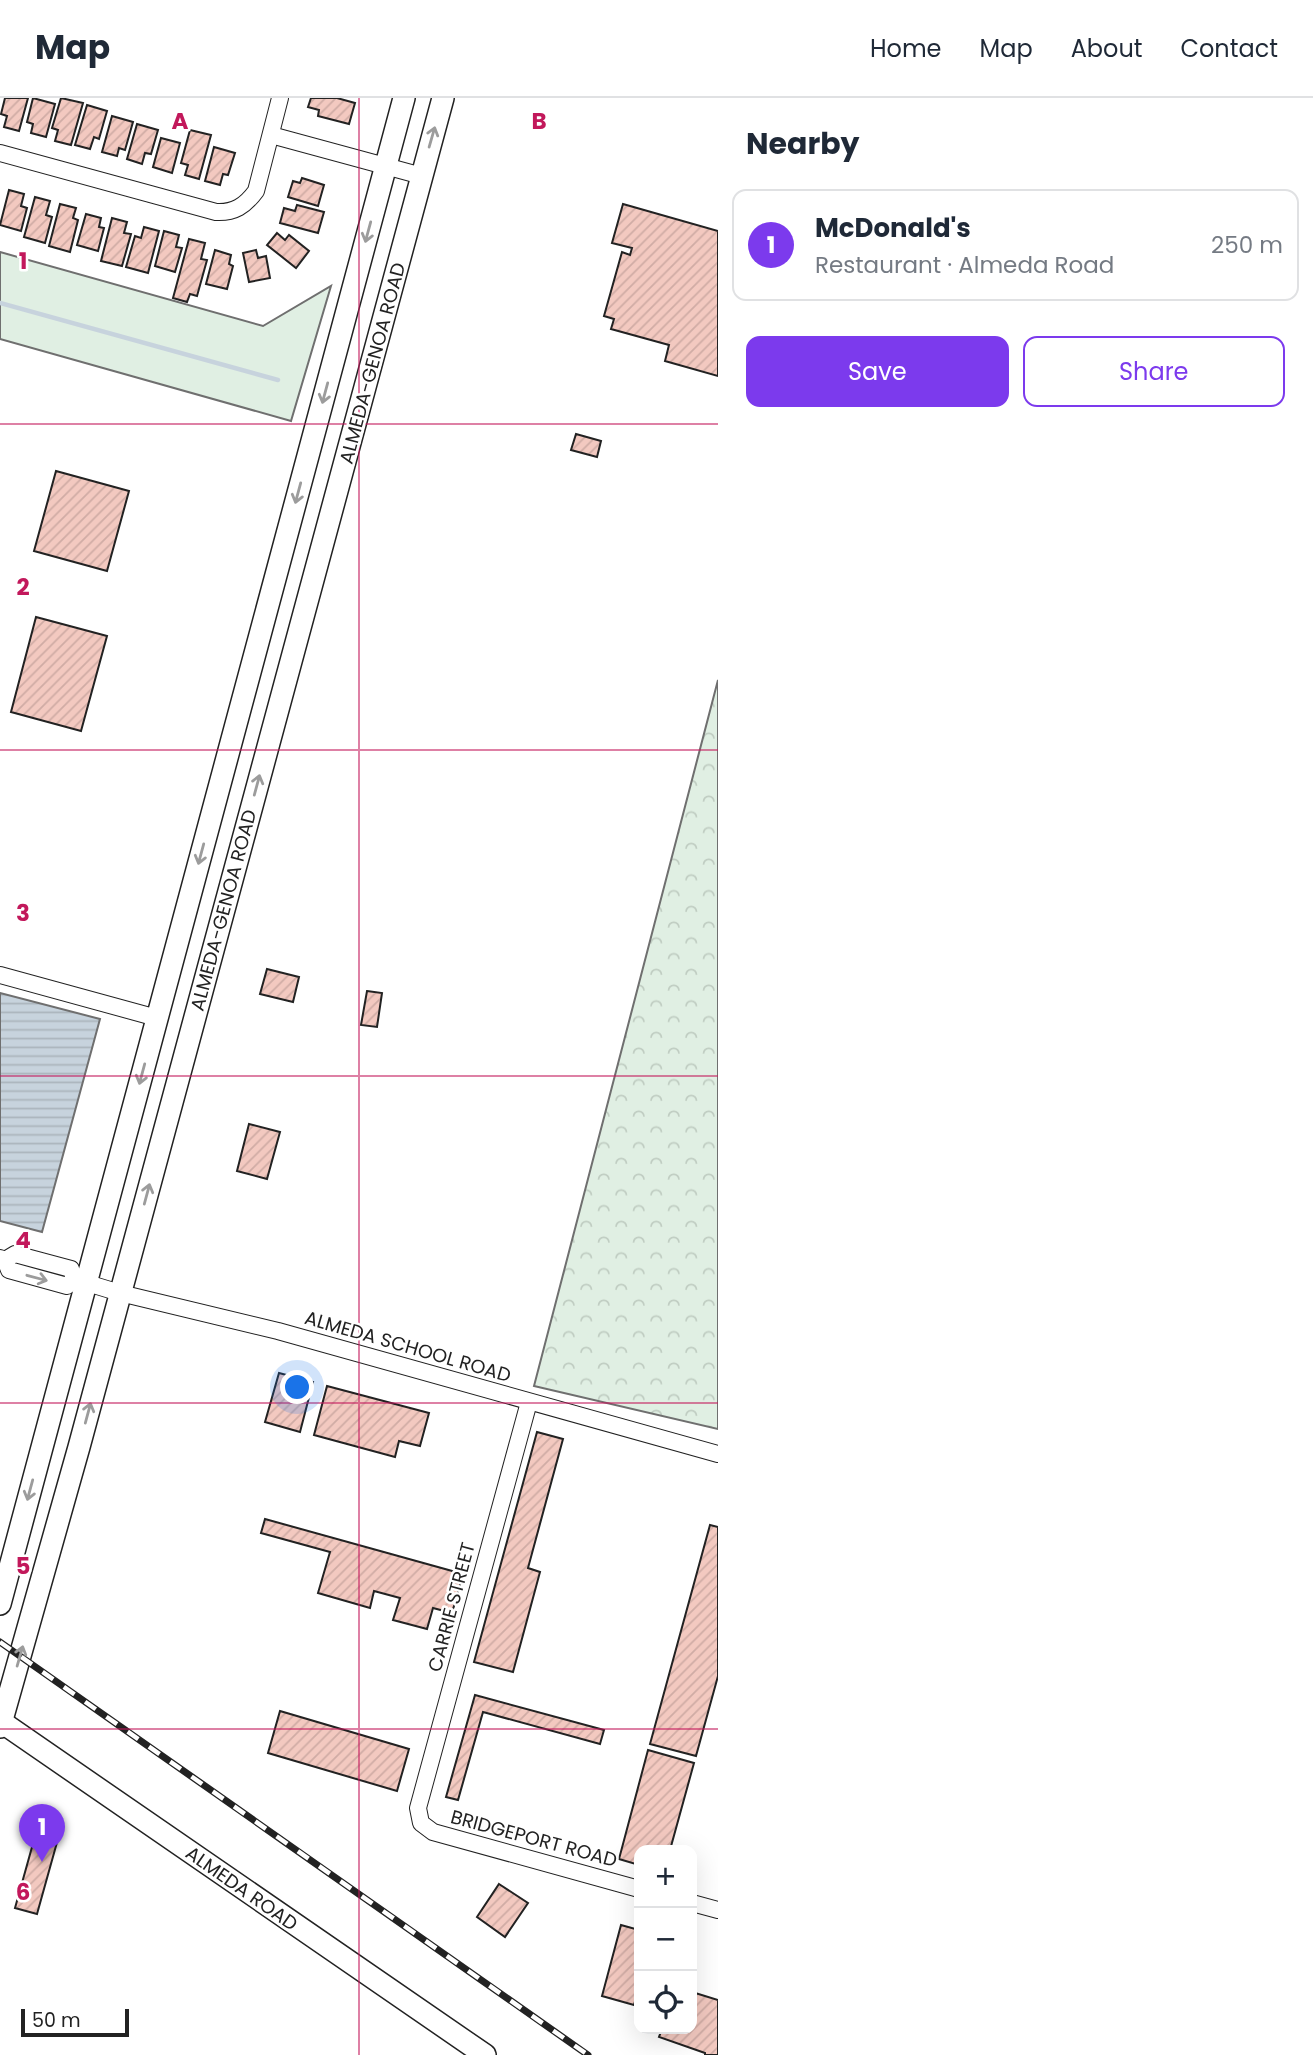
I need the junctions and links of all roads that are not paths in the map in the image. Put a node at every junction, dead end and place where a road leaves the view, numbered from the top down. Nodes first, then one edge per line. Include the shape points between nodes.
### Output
1 (280, 98) edge
2 (404, 98) edge
3 (443, 98) edge
4 (271, 135) junction
5 (0, 153) edge
6 (386, 166) junction
7 (422, 176) junction
8 (316, 427) junction
9 (352, 437) junction
10 (193, 885) junction
11 (228, 893) junction
12 (0, 975) edge
13 (157, 1018) junction
14 (2, 1259) edge
15 (80, 1281) junction
16 (120, 1293) junction
17 (529, 1402) junction
18 (44, 1438) junction
19 (79, 1447) junction
20 (718, 1454) edge
21 (0, 1604) edge
22 (0, 1723) edge
23 (421, 1823) joint
24 (634, 1888) edge
25 (697, 1904) edge
26 (718, 1910) edge
27 (485, 2055) edge

1 - 4 street
2 - 6 main road, ALMEDA-GENOA ROAD
7 -> 3 main road, ALMEDA-GENOA ROAD
4 - 5 street via 256,191 229,213
4 - 6 street
6 - 7 street
6 -> 8 main road, ALMEDA-GENOA ROAD
7 - 9 main road, ALMEDA-GENOA ROAD
8 - 9 main road
8 -> 10 main road, ALMEDA-GENOA ROAD
11 -> 9 main road, ALMEDA-GENOA ROAD
10 - 11 main road
10 - 13 main road, ALMEDA-GENOA ROAD
16 -> 11 main road, ALMEDA-GENOA ROAD
12 - 13 street
13 -> 15 main road, ALMEDA-GENOA ROAD
14 - 15 street, ALMEDA SCHOOL ROAD via 15,1254 71,1269
15 - 16 street, ALMEDA SCHOOL ROAD
15 - 18 main road, ALMEDA-GENOA ROAD
16 - 17 street, ALMEDA SCHOOL ROAD via 278,1331
19 -> 16 main road, ALMEDA-GENOA ROAD
17 - 20 street, ALMEDA SCHOOL ROAD
17 - 23 street, CARRIE STREET via 418,1808
18 - 19 main road
18 -> 21 main road, ALMEDA-GENOA ROAD
22 -> 19 main road, ALMEDA-GENOA ROAD
22 - 27 main road, ALMEDA ROAD
23 - 24 street, BRIDGEPORT ROAD via 433,1832
25 - 26 street

